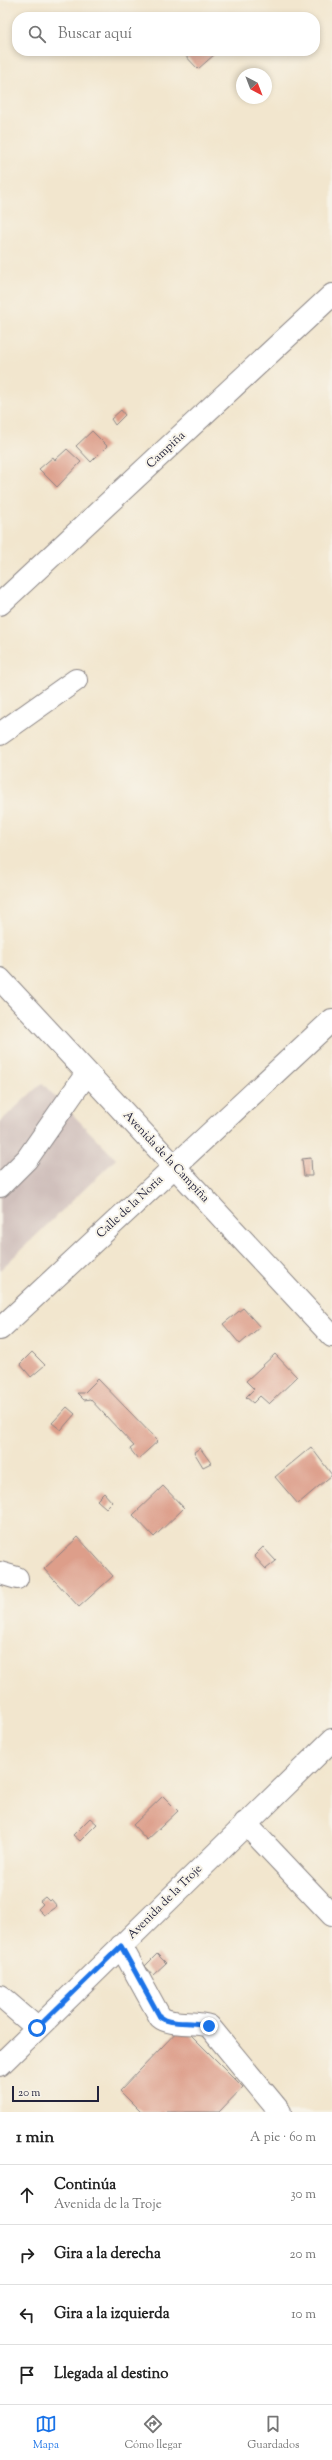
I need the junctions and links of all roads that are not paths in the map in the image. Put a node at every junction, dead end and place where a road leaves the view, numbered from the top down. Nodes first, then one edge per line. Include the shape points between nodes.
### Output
1 (332, 295) edge
2 (0, 604) edge
3 (76, 680) dead end
4 (0, 734) edge
5 (0, 979) edge
6 (332, 1020) edge
7 (87, 1073) junction
8 (174, 1166) junction
9 (0, 1186) edge
10 (0, 1330) edge
11 (332, 1336) edge
12 (332, 1740) edge
13 (245, 1823) junction
14 (332, 1915) edge
15 (121, 1946) junction
16 (0, 1996) edge
17 (37, 2028) junction
18 (0, 2065) edge
19 (280, 2112) edge

1 - 2 street, Campiña
3 - 4 street
5 - 7 street, Avenida de la Campiña
6 - 8 street, Calle de la Noria
7 - 8 street, Avenida de la Campiña
7 - 9 street via 27,1159
8 - 10 street, Calle de la Noria
8 - 11 street, Avenida de la Campiña
12 - 13 street, Avenida de la Troje
13 - 14 street
13 - 15 street, Avenida de la Troje
15 - 17 street, Avenida de la Troje
15 - 19 street via 160,2017 165,2021 198,2022 209,2026
16 - 17 street
17 - 18 street, Avenida de la Troje

